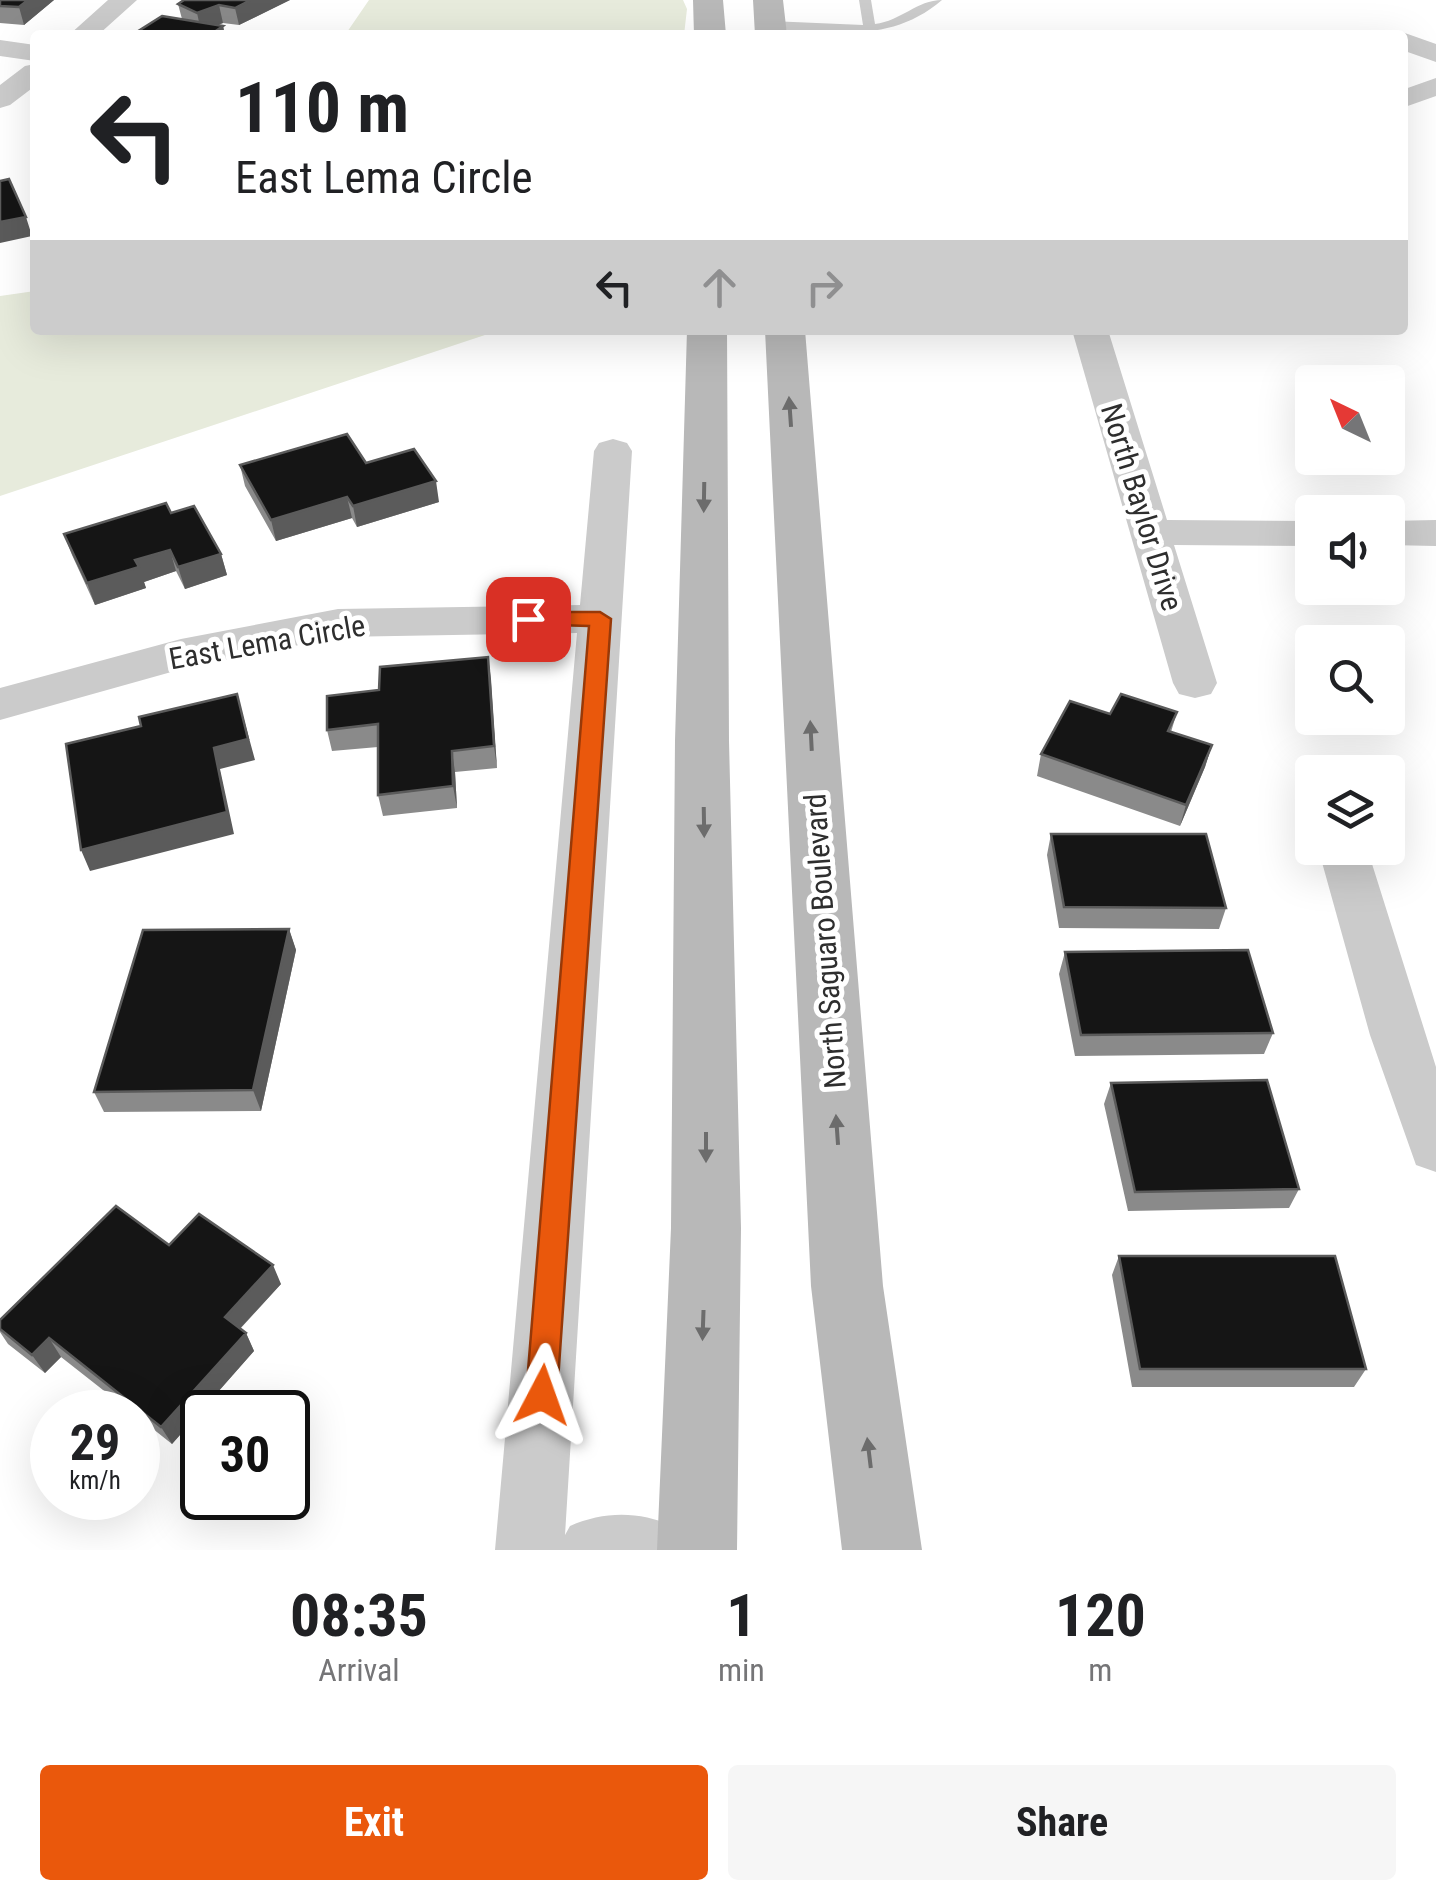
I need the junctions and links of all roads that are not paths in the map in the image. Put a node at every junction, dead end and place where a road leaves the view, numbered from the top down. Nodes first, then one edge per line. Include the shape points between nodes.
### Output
1 (124, 0) edge
2 (708, 0) edge
3 (865, 0) edge
4 (936, 0) edge
5 (770, 20) edge
6 (870, 28) junction
7 (88, 30) edge
8 (710, 30) edge
9 (1408, 42) edge
10 (0, 48) edge
11 (30, 51) edge
12 (1436, 54) edge
13 (30, 76) edge
14 (1436, 86) edge
15 (1408, 98) edge
16 (0, 99) edge
17 (707, 335) edge
18 (785, 335) edge
19 (1091, 335) edge
20 (613, 451) dead end
21 (1150, 532) junction
22 (1295, 533) edge
23 (1405, 533) edge
24 (1436, 533) edge
25 (600, 619) junction
26 (1195, 684) dead end
27 (0, 704) edge
28 (1347, 865) edge
29 (1436, 1146) edge
30 (530, 1550) edge
31 (594, 1550) edge
32 (649, 1550) edge
33 (697, 1550) edge
34 (882, 1550) edge

1 - 7 street
2 - 8 main road
3 - 6 lane
4 - 6 lane via 896,25
5 - 6 lane
9 - 12 street
10 - 11 street
13 - 16 street
14 - 15 street
17 -> 33 main road via 706,1228
34 -> 18 main road, North Saguaro Boulevard via 847,1286
19 - 21 street, North Baylor Drive
20 - 25 street
21 - 22 street
21 - 26 street, North Baylor Drive
23 - 24 street
25 - 27 street, East Lema Circle via 338,624 182,654
25 - 30 street
28 - 29 street
31 - 32 street

